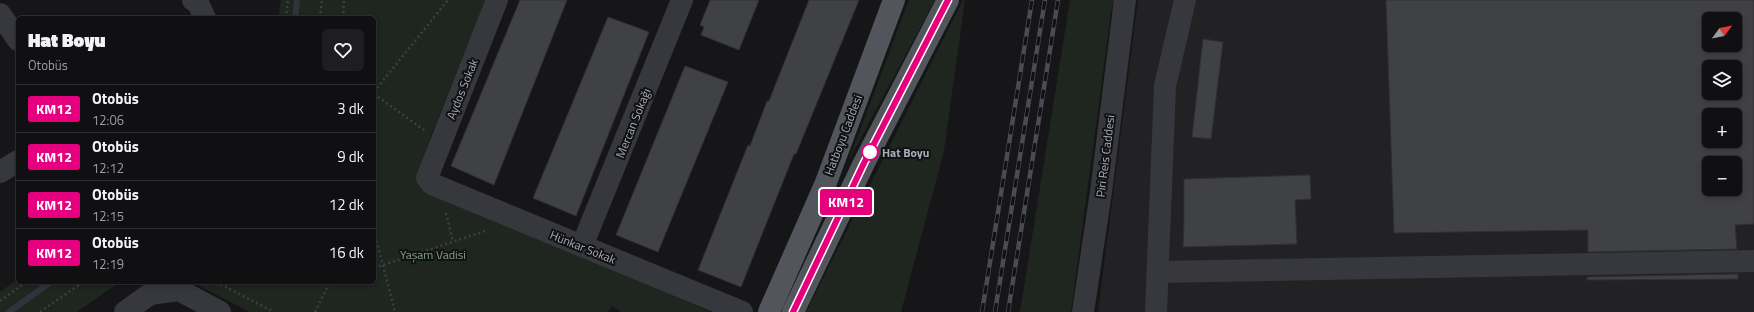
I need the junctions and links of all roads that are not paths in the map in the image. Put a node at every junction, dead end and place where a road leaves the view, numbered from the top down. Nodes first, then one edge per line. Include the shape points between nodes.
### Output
1 (497, 0) edge
2 (682, 0) edge
3 (894, 0) edge
4 (948, 0) edge
5 (1125, 0) edge
6 (1185, 0) edge
7 (0, 14) edge
8 (16, 37) edge
9 (16, 162) edge
10 (0, 172) edge
11 (427, 178) joint
12 (582, 246) junction
13 (1754, 261) edge
14 (1158, 272) junction
15 (125, 312) edge
16 (220, 312) edge
17 (742, 312) edge
18 (769, 312) edge
19 (793, 312) edge
20 (1083, 312) edge
21 (1156, 312) edge

1 - 11 street, Aydos Sokak
2 - 12 street, Mercan Sokağı
3 - 18 main road, Hatboyu Caddesi via 825,185
4 - 19 main road via 864,163
5 - 20 street, Piri Reis Caddesi
6 - 14 street via 1165,86
7 - 8 street
9 - 10 street
11 - 12 street, Hünkar Sokak via 432,184
12 - 17 street, Hünkar Sokak
13 - 14 street
14 - 21 street
15 - 16 street via 150,294 179,290

